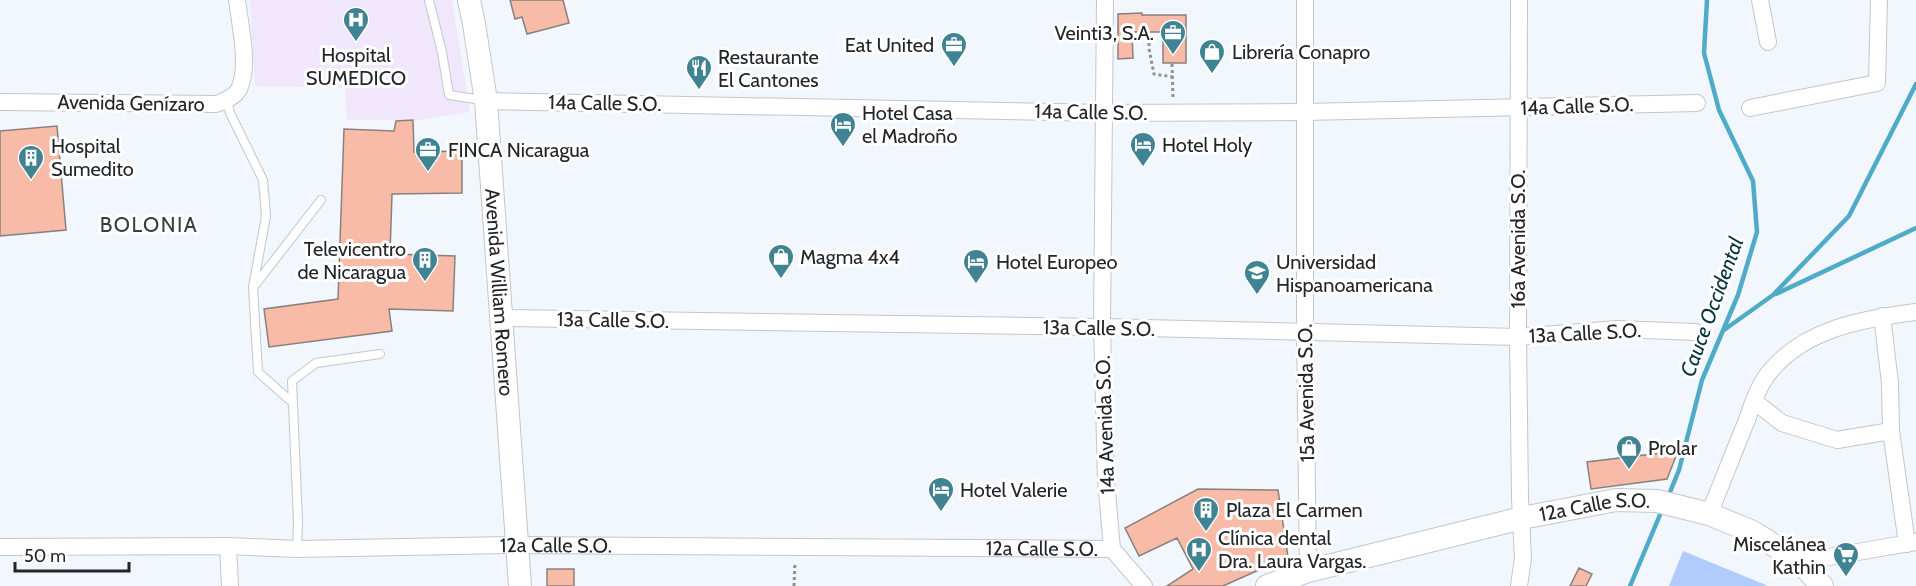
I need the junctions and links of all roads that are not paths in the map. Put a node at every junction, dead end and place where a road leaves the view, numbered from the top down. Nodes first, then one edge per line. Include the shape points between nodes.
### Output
1 (237, 0) edge
2 (429, 0) edge
3 (469, 0) edge
4 (1105, 0) edge
5 (1305, 0) edge
6 (1519, 0) edge
7 (1760, 0) edge
8 (1879, 0) edge
9 (1768, 42) dead end
10 (227, 100) junction
11 (486, 101) junction
12 (0, 102) edge
13 (1697, 103) dead end
14 (1518, 108) junction
15 (1750, 108) dead end
16 (1305, 112) junction
17 (1105, 113) junction
18 (321, 200) dead end
19 (253, 287) junction
20 (1916, 312) edge
21 (1882, 316) junction
22 (501, 318) junction
23 (1101, 327) junction
24 (1305, 332) junction
25 (1696, 332) dead end
26 (1518, 337) junction
27 (380, 354) dead end
28 (1754, 401) junction
29 (293, 404) junction
30 (1892, 431) junction
31 (1709, 514) junction
32 (1522, 518) junction
33 (1911, 543) edge
34 (516, 545) junction
35 (228, 546) junction
36 (0, 547) edge
37 (297, 549) junction
38 (1112, 549) junction
39 (1800, 562) junction
40 (1308, 571) junction
41 (230, 586) edge
42 (520, 586) edge
43 (1144, 586) edge
44 (1267, 586) edge
45 (1519, 586) edge
46 (1822, 586) edge

1 - 10 street, Avenida Genízaro via 243,74 238,91
2 - 11 lane via 449,95
3 - 11 street, Avenida William Romero
4 - 17 street, 14a Avenida S.O.
5 - 16 street, 15a Avenida S.O.
6 - 14 street, 16a Avenida S.O.
7 - 9 street
8 - 15 street via 1877,83
10 - 12 street, Avenida Genízaro via 216,104
10 - 19 lane via 262,180 266,216
11 - 17 street, 14a Calle S.O.
11 - 22 street, Avenida William Romero
13 - 14 street, 14a Calle S.O.
14 - 16 street, 14a Calle S.O.
14 - 26 street, 16a Avenida S.O.
16 - 17 street, 14a Calle S.O.
16 - 24 street, 15a Avenida S.O.
17 - 23 street, 14a Avenida S.O.
18 - 19 lane
19 - 29 lane via 258,372
20 - 21 street
21 - 28 street via 1839,326 1792,350 1766,375
21 - 30 street
22 - 23 street, 13a Calle S.O.
22 - 34 street, Avenida William Romero
23 - 24 street, 13a Calle S.O.
23 - 38 street, 14a Avenida S.O.
24 - 26 street, 13a Calle S.O.
24 - 40 street, 15a Avenida S.O.
25 - 26 street, 13a Calle S.O. via 1617,329
26 - 32 street, 16a Avenida S.O.
27 - 29 lane via 316,363 292,381
28 - 30 street via 1782,423 1837,440
28 - 31 street
29 - 37 lane
30 - 33 street
31 - 32 street, 12a Calle S.O. via 1657,501 1616,500
31 - 39 street, 12a Calle S.O. via 1753,532
32 - 40 street, 12a Calle S.O.
32 - 45 street, 16a Avenida S.O.
33 - 39 street
34 - 37 street, 12a Calle S.O.
34 - 38 street, 12a Calle S.O.
34 - 42 street, Avenida William Romero
35 - 36 street, 12a Calle S.O.
35 - 37 street, 12a Calle S.O.
35 - 41 street
38 - 43 street
39 - 46 street, 12a Calle S.O.
40 - 44 street, 12a Calle S.O.

